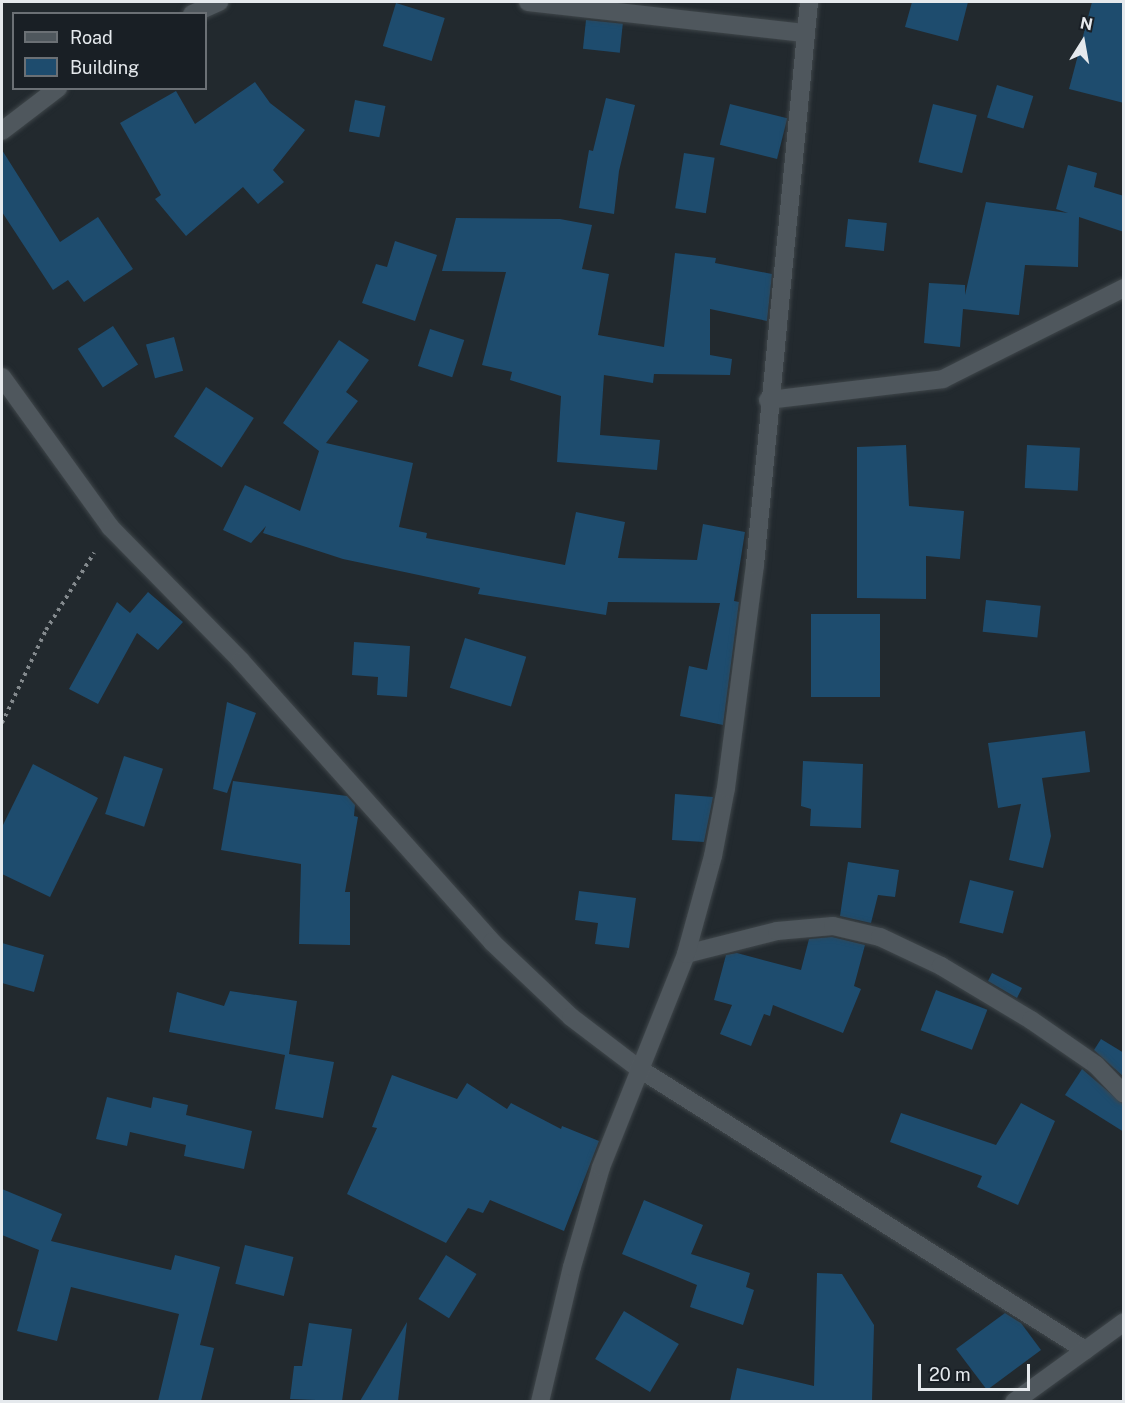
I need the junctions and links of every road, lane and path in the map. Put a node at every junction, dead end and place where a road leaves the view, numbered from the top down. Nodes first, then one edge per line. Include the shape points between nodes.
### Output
1 (219, 2) edge
2 (528, 2) edge
3 (808, 2) edge
4 (196, 12) edge
5 (804, 33) junction
6 (55, 90) edge
7 (2, 131) edge
8 (1124, 288) edge
9 (2, 376) edge
10 (768, 400) junction
11 (110, 527) junction
12 (2, 723) edge
13 (686, 954) junction
14 (638, 1068) junction
15 (1124, 1094) edge
16 (1124, 1322) edge
17 (1085, 1350) junction
18 (540, 1401) edge
19 (1014, 1401) edge

1 - 4 street
2 - 5 street
3 - 5 street
5 - 10 street
6 - 7 street
8 - 10 street via 943,379
9 - 11 street
10 - 13 street via 755,566 726,788 713,856
11 - 12 path via 46,630
11 - 14 street via 241,661 492,942 571,1017
13 - 14 street
13 - 15 street via 777,931 833,926 880,937 941,966 1031,1020 1096,1065
14 - 17 street
14 - 18 street via 585,1222
16 - 17 street
17 - 19 street

